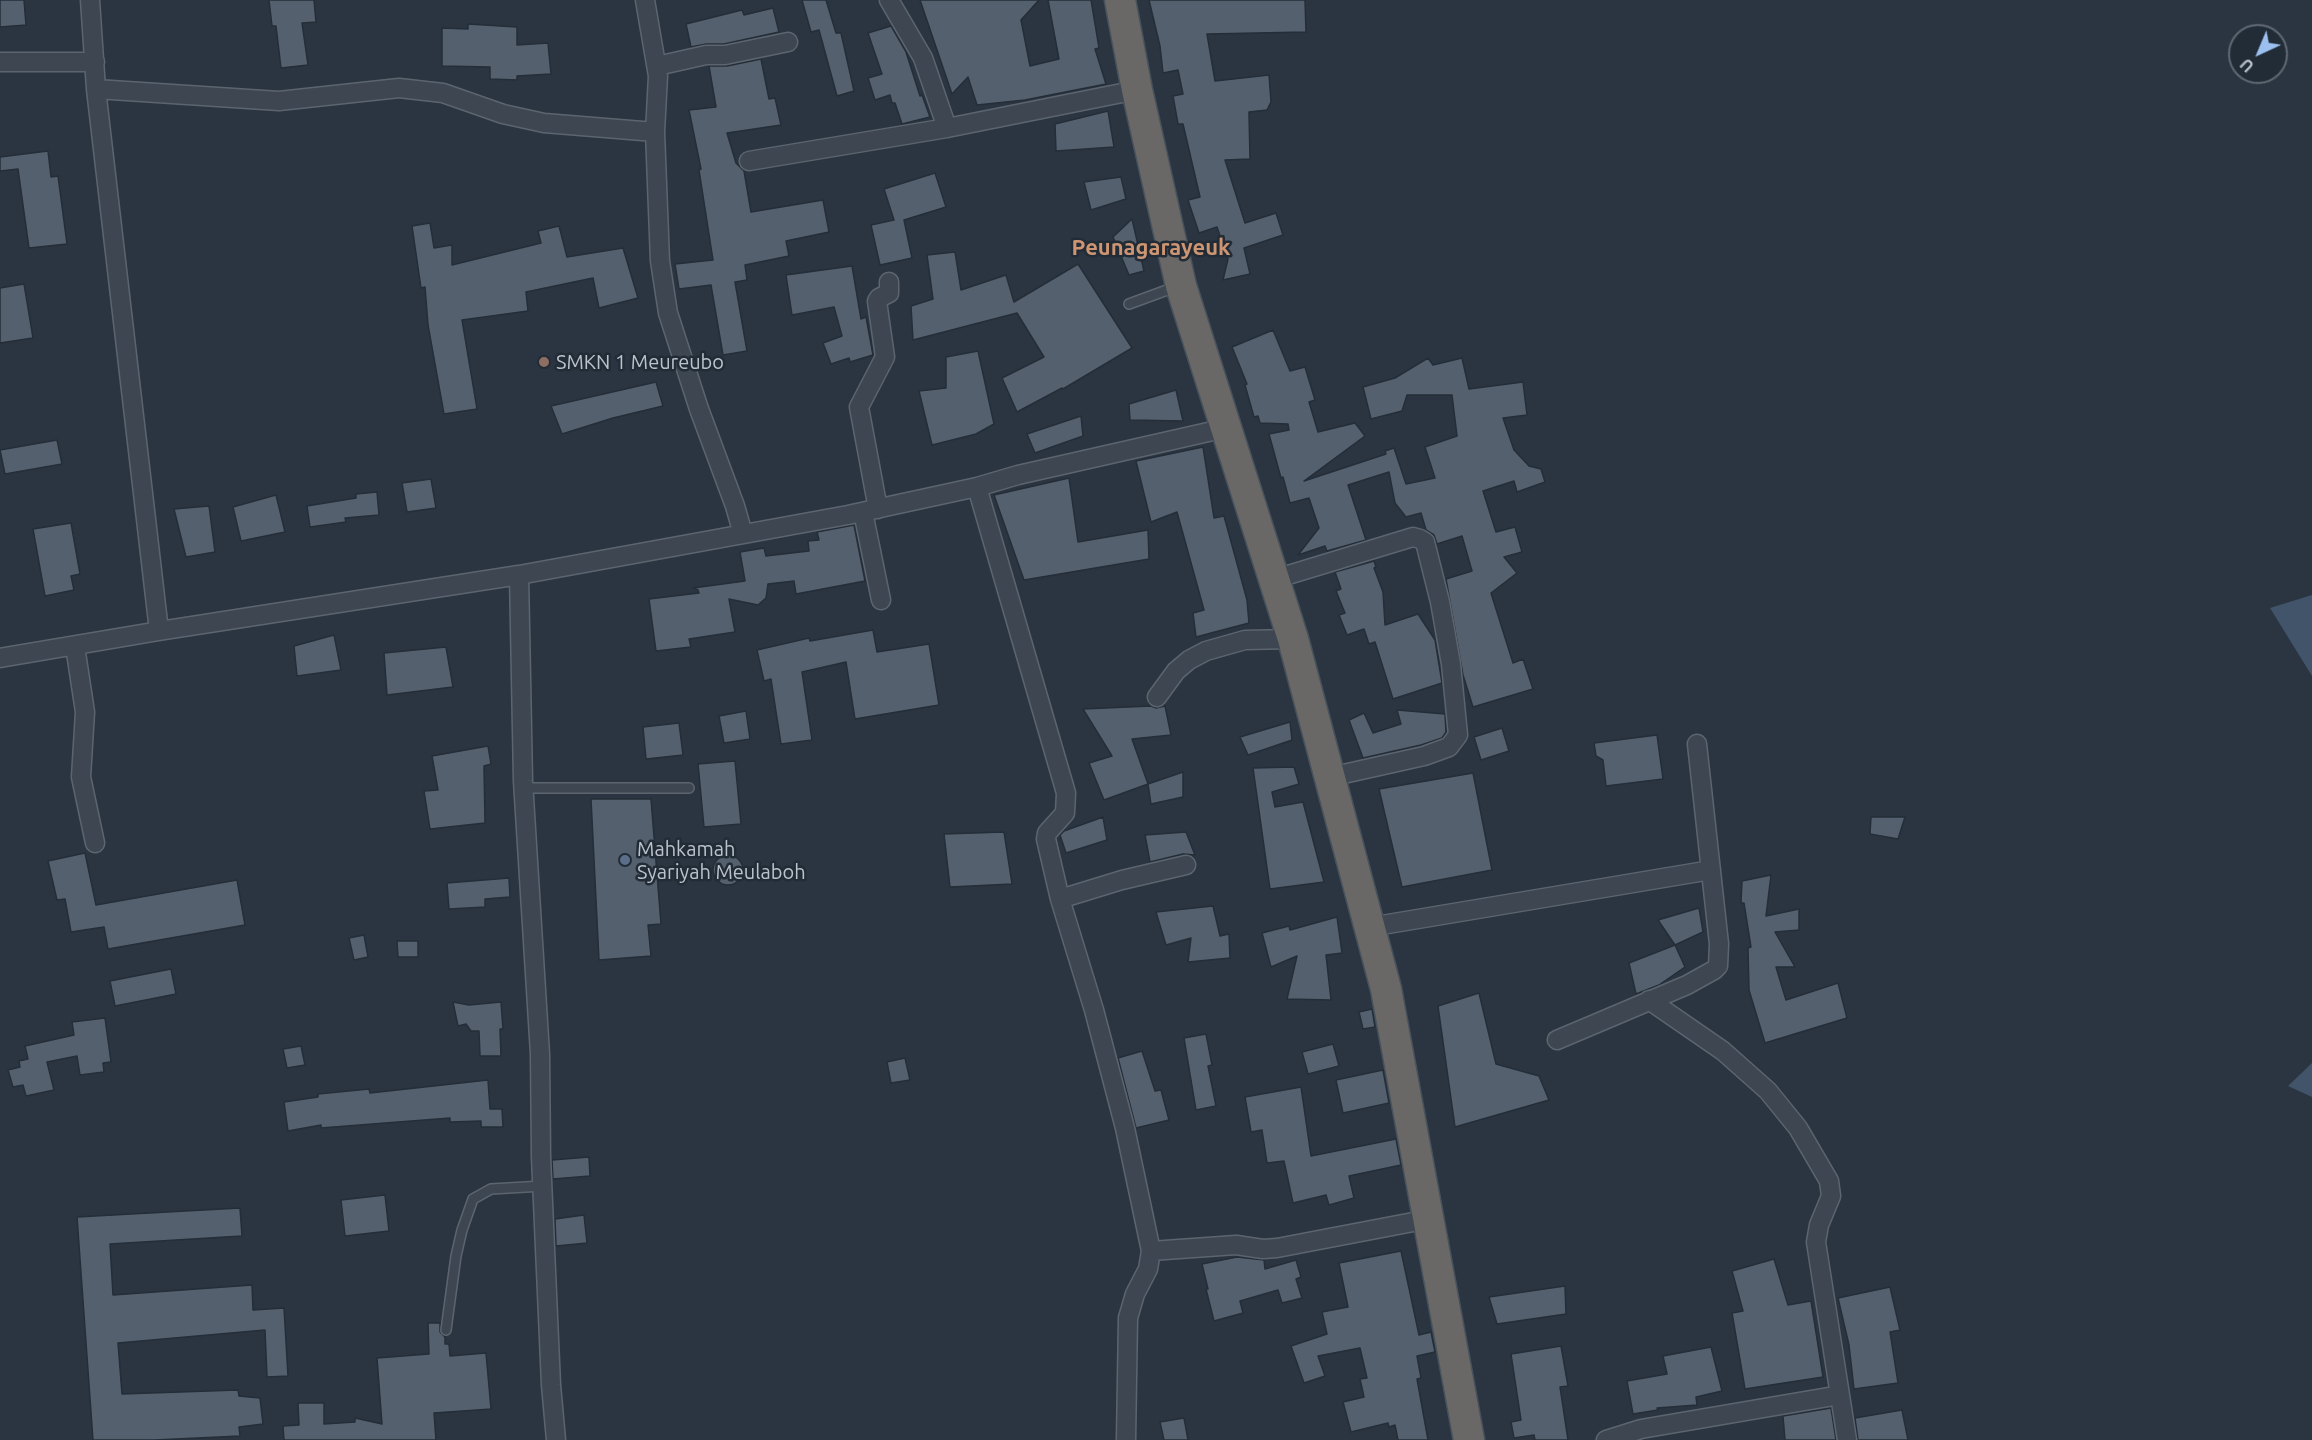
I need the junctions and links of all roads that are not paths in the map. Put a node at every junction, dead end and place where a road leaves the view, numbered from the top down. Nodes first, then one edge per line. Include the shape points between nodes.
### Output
1 (90, 0) edge
2 (645, 0) edge
3 (889, 0) edge
4 (1120, 0) edge
5 (788, 42) dead end
6 (0, 62) edge
7 (94, 62) junction
8 (657, 66) junction
9 (96, 88) junction
10 (1137, 90) junction
11 (947, 128) junction
12 (655, 132) junction
13 (749, 161) dead end
14 (889, 282) dead end
15 (1180, 286) junction
16 (1130, 304) dead end
17 (1226, 429) junction
18 (977, 488) junction
19 (872, 501) junction
20 (742, 531) junction
21 (519, 575) junction
22 (1275, 579) junction
23 (881, 600) dead end
24 (159, 627) junction
25 (1293, 639) junction
26 (75, 645) junction
27 (0, 658) edge
28 (1156, 697) dead end
29 (1697, 744) dead end
30 (1330, 777) junction
31 (524, 788) junction
32 (689, 788) dead end
33 (95, 843) dead end
34 (1186, 865) dead end
35 (1711, 870) junction
36 (1060, 899) junction
37 (1370, 927) junction
38 (1649, 1000) junction
39 (1557, 1040) dead end
40 (544, 1186) junction
41 (1429, 1219) junction
42 (1150, 1251) junction
43 (446, 1330) dead end
44 (1840, 1395) junction
45 (556, 1440) edge
46 (1126, 1440) edge
47 (1469, 1440) edge
48 (1606, 1440) edge
49 (1847, 1440) edge

1 - 7 street
2 - 8 street
3 - 11 street via 923,58
4 - 10 highway
5 - 8 street
6 - 7 street
7 - 9 street
8 - 12 street
9 - 12 street via 279,101 399,88 443,93 543,123
9 - 24 street
10 - 11 street
10 - 15 highway
11 - 13 street
12 - 20 street via 660,261 668,313
14 - 19 street via 889,292 877,301 885,357 859,407
15 - 16 lane
15 - 17 highway
17 - 18 street via 1018,475
17 - 22 highway
18 - 19 street
18 - 36 street via 1066,793 1065,813 1046,835
19 - 20 street
19 - 23 street
20 - 21 street
21 - 24 street
21 - 31 street
22 - 25 highway
22 - 30 street via 1413,537 1425,542 1451,664 1458,735 1449,747 1424,756
24 - 26 street
25 - 28 street via 1245,640 1206,651 1176,671
25 - 30 highway
26 - 27 street
26 - 33 street via 86,734 81,777
29 - 35 street
30 - 37 highway
31 - 32 lane
31 - 40 street
34 - 36 street
35 - 37 street
35 - 38 street via 1718,966
36 - 42 street via 1125,1128
37 - 41 highway via 1386,989
38 - 39 street
38 - 44 street via 1723,1051 1768,1091 1798,1128 1828,1181 1831,1196 1816,1242
40 - 43 lane via 491,1189 473,1199 456,1256
40 - 45 street
41 - 42 street via 1277,1248 1236,1245
41 - 47 highway
42 - 46 street via 1148,1269 1128,1318
44 - 48 street via 1641,1429
44 - 49 street

